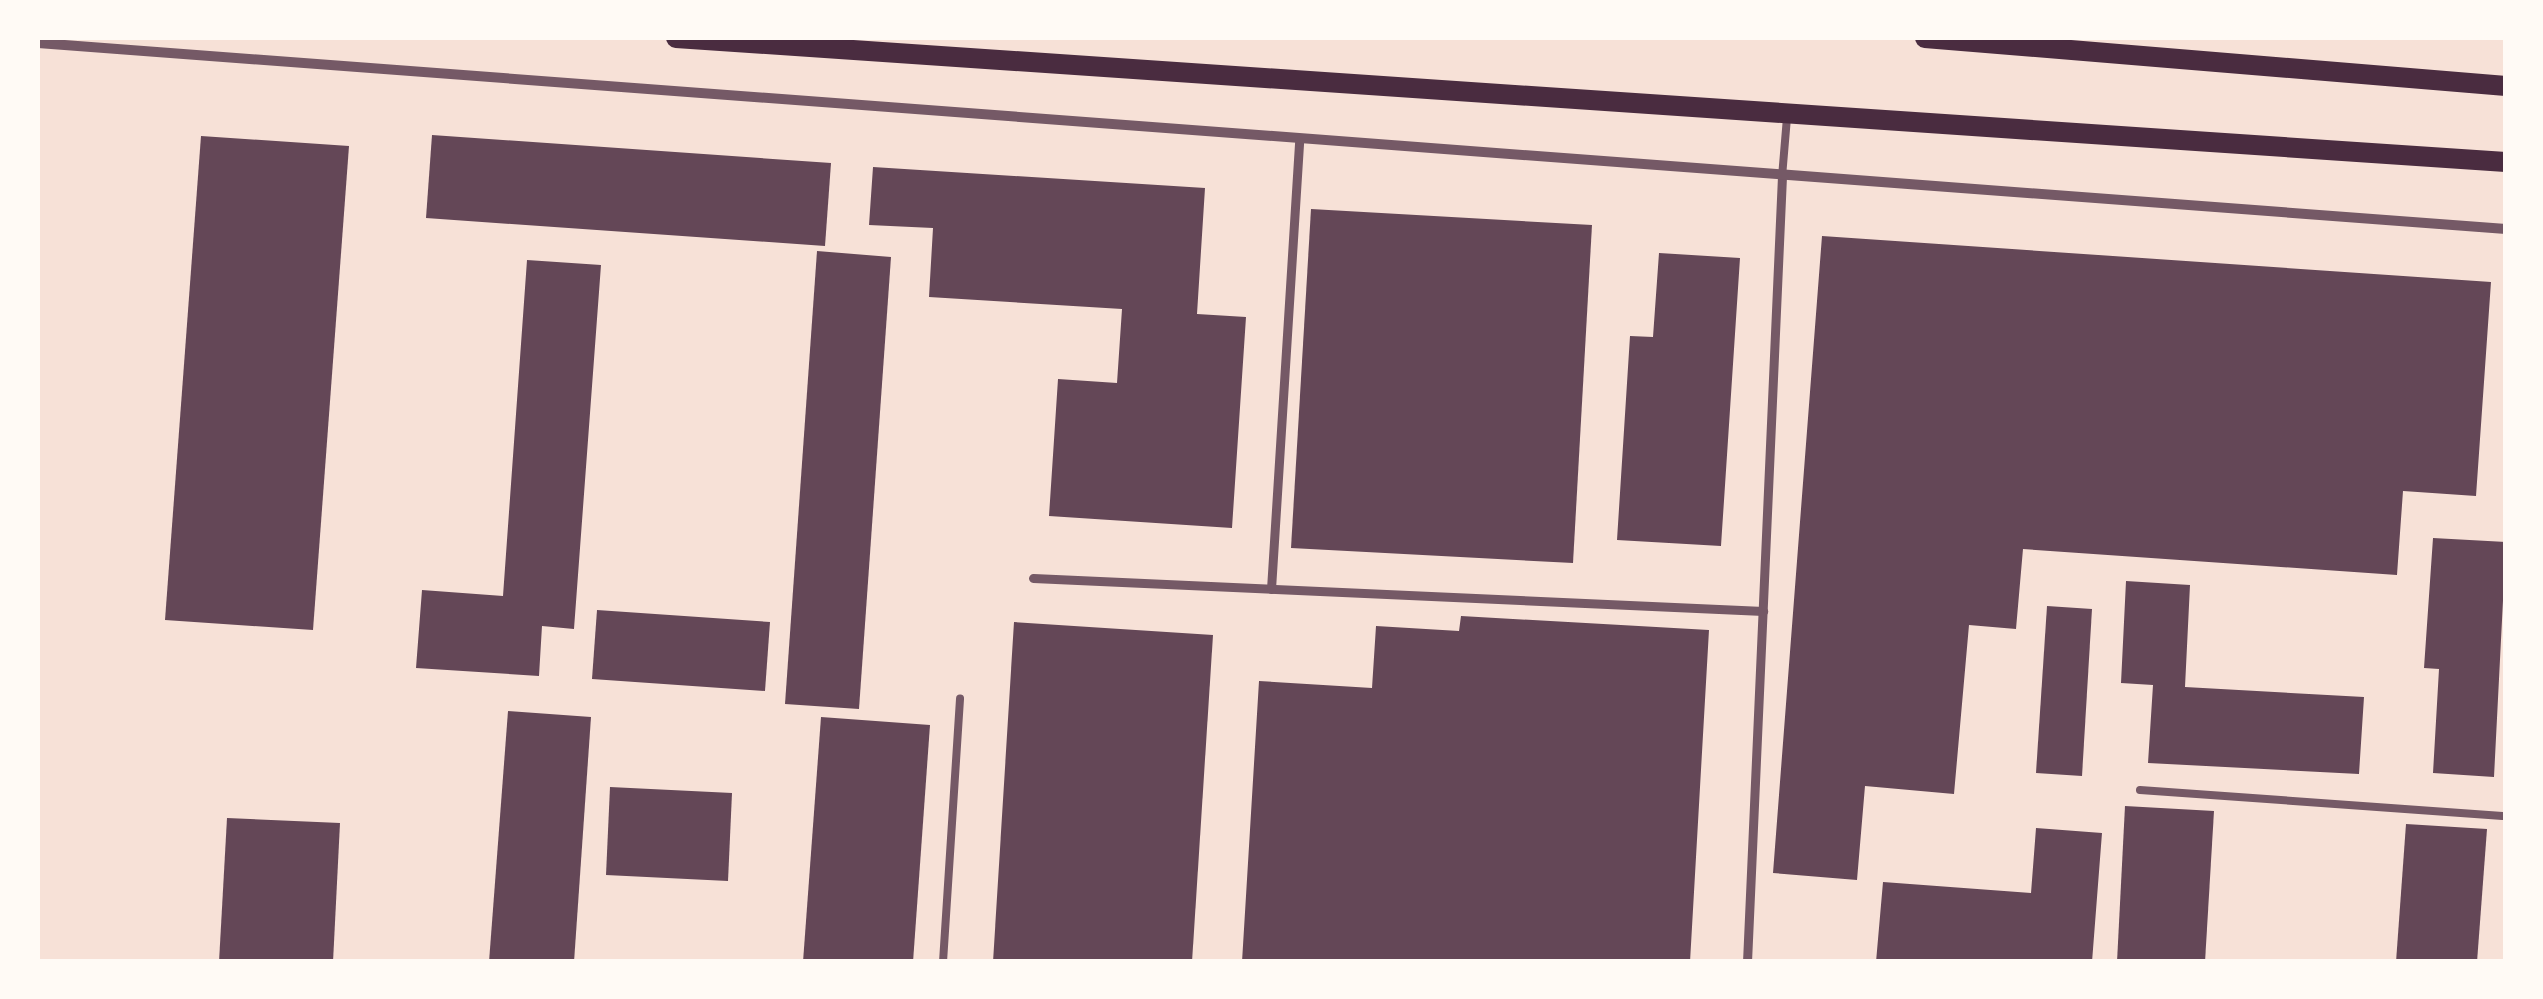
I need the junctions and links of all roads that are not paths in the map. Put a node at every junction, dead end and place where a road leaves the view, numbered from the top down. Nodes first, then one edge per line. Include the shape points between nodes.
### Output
1 (676, 38) edge
2 (1925, 38) edge
3 (38, 44) edge
4 (2506, 86) edge
5 (1788, 113) junction
6 (1299, 141) junction
7 (2506, 162) edge
8 (1782, 176) junction
9 (2506, 229) edge
10 (1032, 578) dead end
11 (1271, 589) junction
12 (1763, 611) junction
13 (960, 699) dead end
14 (2140, 790) dead end
15 (2506, 816) edge
16 (943, 962) edge
17 (1747, 962) edge

1 - 5 main road
2 - 4 main road
3 - 6 street
5 - 7 main road
5 - 8 lane
6 - 8 street
6 - 11 street
8 - 9 street
8 - 12 street
10 - 11 street
11 - 12 street
12 - 17 street
13 - 16 lane
14 - 15 lane

